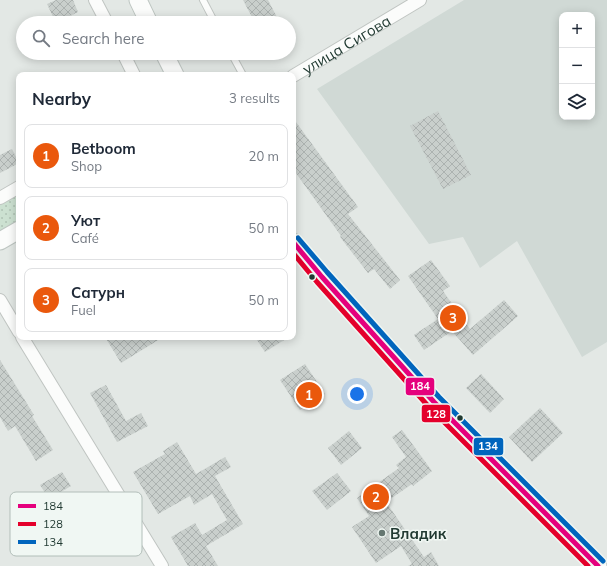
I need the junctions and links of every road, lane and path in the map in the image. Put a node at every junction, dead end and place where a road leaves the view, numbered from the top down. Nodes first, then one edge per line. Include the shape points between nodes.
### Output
1 (96, 0) edge
2 (138, 0) edge
3 (203, 0) edge
4 (420, 0) edge
5 (104, 16) edge
6 (146, 16) edge
7 (211, 16) edge
8 (126, 60) edge
9 (168, 60) edge
10 (235, 60) edge
11 (132, 72) edge
12 (174, 72) edge
13 (241, 72) edge
14 (296, 74) edge
15 (16, 188) edge
16 (0, 198) edge
17 (16, 232) edge
18 (0, 241) edge
19 (296, 246) edge
20 (0, 300) edge
21 (16, 327) edge
22 (24, 340) edge
23 (117, 492) edge
24 (142, 533) edge
25 (162, 566) edge
26 (598, 566) edge

1 - 5 street
2 - 6 main road
3 - 7 lane
4 - 14 street, улица Сигова
8 - 11 street
9 - 12 main road
10 - 13 lane
15 - 16 street
17 - 18 main road
19 - 26 main road via 434,402
20 - 21 street
22 - 23 street
24 - 25 street

